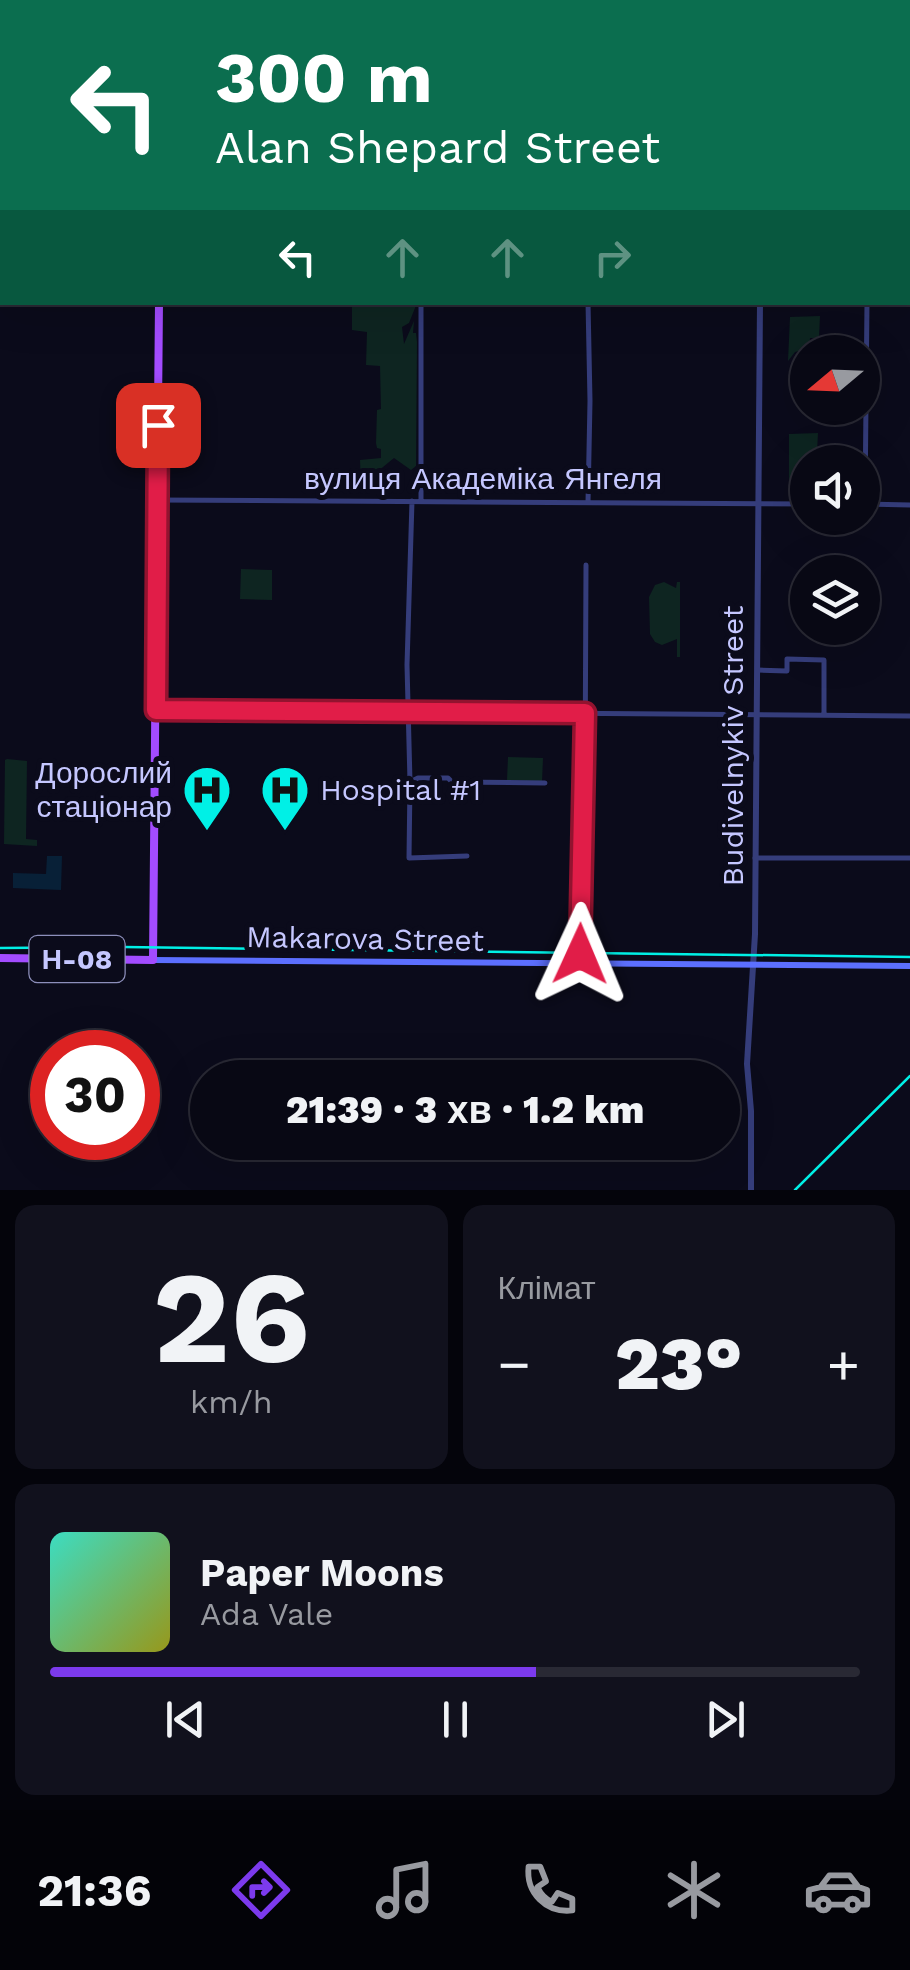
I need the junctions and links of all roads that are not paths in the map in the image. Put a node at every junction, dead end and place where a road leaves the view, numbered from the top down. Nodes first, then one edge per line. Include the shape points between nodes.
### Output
1 (158, 305) edge
2 (421, 305) edge
3 (588, 305) edge
4 (760, 305) edge
5 (867, 305) edge
6 (865, 445) edge
7 (157, 500) junction
8 (412, 501) junction
9 (421, 501) junction
10 (588, 502) junction
11 (757, 504) junction
12 (790, 504) edge
13 (880, 504) edge
14 (910, 505) edge
15 (586, 564) dead end
16 (756, 670) junction
17 (156, 710) junction
18 (407, 712) junction
19 (585, 713) junction
20 (756, 714) junction
21 (824, 715) junction
22 (910, 716) edge
23 (410, 782) junction
24 (545, 784) dead end
25 (466, 856) dead end
26 (755, 858) junction
27 (910, 858) edge
28 (0, 958) edge
29 (154, 960) junction
30 (580, 964) junction
31 (752, 965) junction
32 (910, 966) edge
33 (752, 1190) edge

1 - 7 main road
2 - 9 street
3 - 10 street
4 - 11 street, Budivelnykiv Street
5 - 6 street
7 - 8 street, вулиця Академіка Янгеля
7 - 17 main road
8 - 9 street, вулиця Академіка Янгеля
8 - 18 street
9 - 10 street, вулиця Академіка Янгеля
10 - 11 street, вулиця Академіка Янгеля
11 - 12 street, вулиця Академіка Янгеля
11 - 16 street, Budivelnykiv Street
13 - 14 street
15 - 19 street
16 - 20 street, Budivelnykiv Street
16 - 21 street via 787,671 787,660 824,660
17 - 18 street
17 - 29 main road
18 - 19 street
18 - 23 street
19 - 20 street
19 - 30 street
20 - 21 street
20 - 26 street, Budivelnykiv Street
21 - 22 street
23 - 24 street
23 - 25 street via 409,858
26 - 27 street
26 - 31 street, Budivelnykiv Street
28 - 29 main road, Makarova Street / Н-08
29 - 30 main road, Makarova Street / Н-08
30 - 31 main road, Makarova Street / Н-08
31 - 32 main road, Makarova Street / Н-08
31 - 33 street, Budivelnykiv Street via 746,1064

